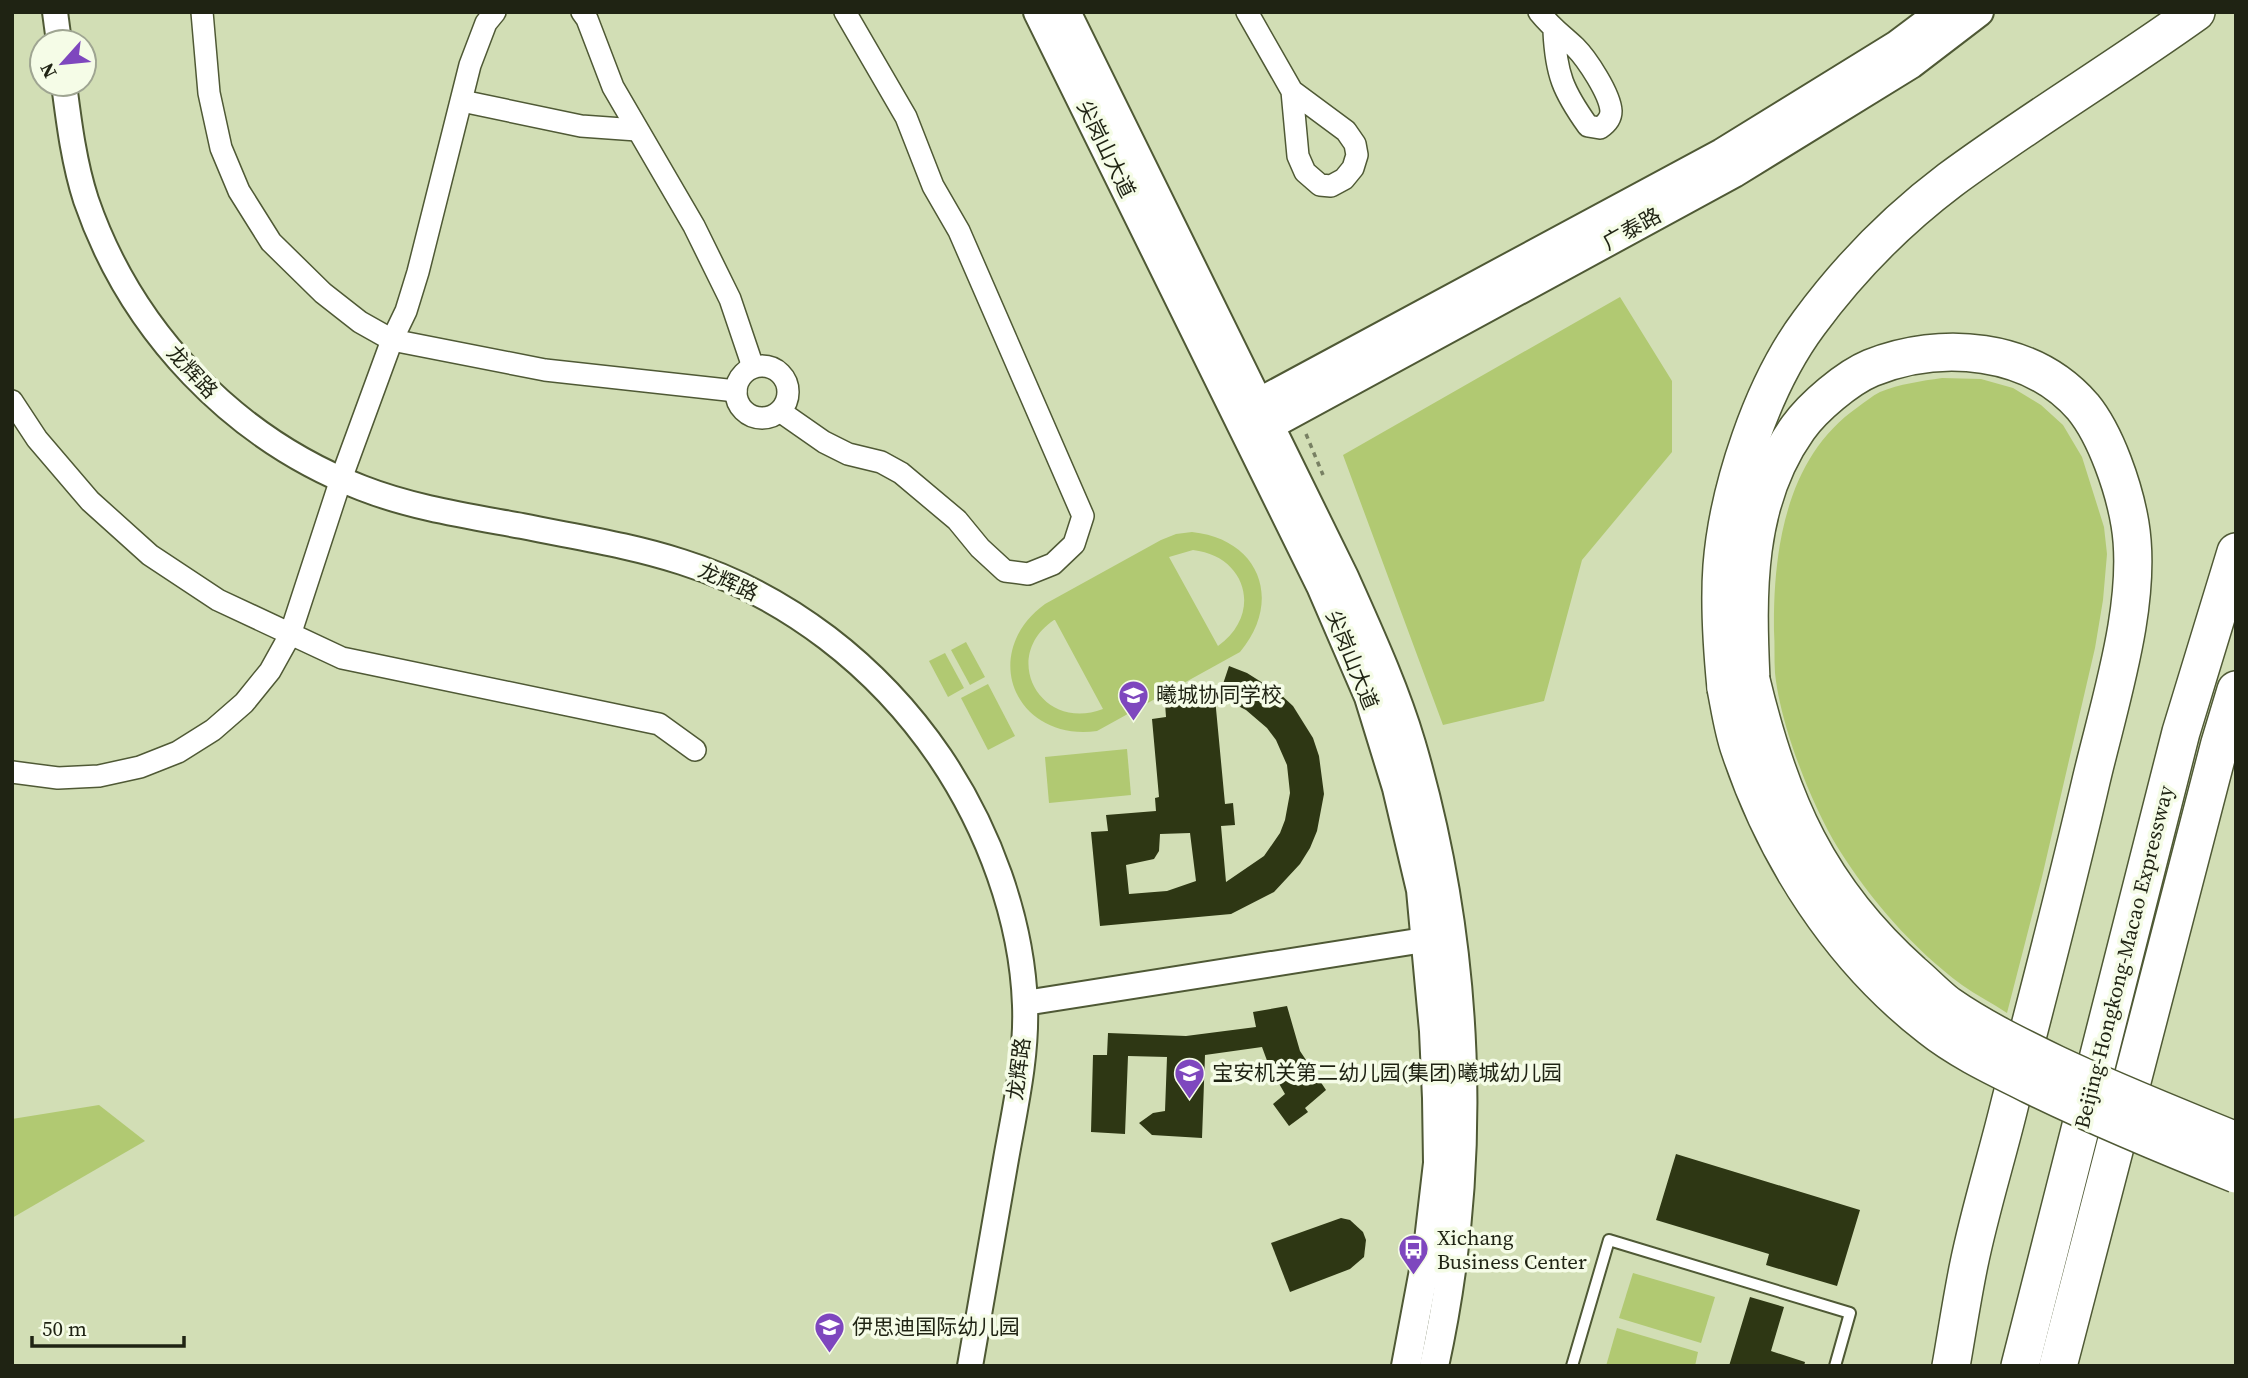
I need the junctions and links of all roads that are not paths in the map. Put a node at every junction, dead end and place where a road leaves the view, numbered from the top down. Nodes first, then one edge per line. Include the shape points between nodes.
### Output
1 (202, 12) edge
2 (582, 12) edge
3 (845, 12) edge
4 (1038, 12) edge
5 (1066, 12) edge
6 (1247, 12) edge
7 (1539, 12) edge
8 (1941, 12) edge
9 (1979, 12) edge
10 (2196, 12) edge
11 (485, 16) edge
12 (1554, 31) dead end
13 (1292, 91) dead end
14 (66, 98) edge
15 (462, 101) junction
16 (638, 131) junction
17 (393, 340) junction
18 (753, 367) junction
19 (736, 391) junction
20 (12, 401) edge
21 (780, 412) junction
22 (1254, 419) junction
23 (341, 479) junction
24 (2236, 552) edge
25 (290, 635) junction
26 (1739, 684) junction
27 (2236, 690) edge
28 (695, 750) dead end
29 (12, 772) edge
30 (1439, 938) junction
31 (1025, 1003) junction
32 (2236, 1141) edge
33 (2236, 1174) edge
34 (970, 1366) edge
35 (1406, 1366) edge
36 (1434, 1366) edge
37 (1572, 1366) edge
38 (1835, 1366) edge
39 (1951, 1366) edge
40 (2021, 1366) edge
41 (2058, 1366) edge

1 - 17 street via 209,93 221,148 239,191 271,242 323,293
2 - 16 street via 613,87
3 - 21 street via 906,117 1083,516 1074,544 1054,564 1028,574 1005,571 957,520 901,473 824,443
4 - 22 main road, 尖岗山大道
5 - 22 main road, 尖岗山大道
6 - 13 street
7 - 12 street
8 - 22 main road, 广泰路 via 1898,45 1722,153
9 - 22 main road, 广泰路 via 1911,64 1734,173
10 - 26 highway via 1948,181 1875,247 1807,325 1774,382 1733,497 1722,565 1720,624
11 - 15 street
14 - 23 street, 龙辉路 via 86,199 108,254 137,306 172,354 213,396 259,434
15 - 16 street via 581,127
15 - 17 street via 418,272
16 - 18 street via 730,299
17 - 19 street via 545,370
17 - 23 street
18 - 19 street via 738,381
18 - 21 street via 771,367 786,380 788,401
19 - 21 street via 742,409 755,418 770,418
20 - 25 street via 37,439 90,501 150,555 218,600
22 - 30 main road, 尖岗山大道 via 1354,600 1410,741 1435,835
23 - 25 street
23 - 31 street, 龙辉路 via 420,506 683,562 738,584 839,646 883,685 922,730 977,821 1003,887 1018,945
24 - 40 highway, Beijing-Hongkong-Macao Expressway via 2181,732
25 - 28 street via 342,658 659,724
25 - 29 street via 270,671 244,703 178,752 99,776 58,778
26 - 32 highway, bridge via 1815,857 1850,910 1892,955 1947,1004 2007,1041 2115,1092
26 - 33 highway, bridge via 1739,748 1765,815 1798,877 1873,975 1930,1028 1991,1065 2109,1123
26 - 39 highway via 1750,563 1761,506 1777,464 1799,427 1830,395 1867,369 1905,358 1940,352 1985,353 2056,383 2084,408 2105,445 2130,522 2129,603 2067,883 1970,1261
27 - 41 highway, Beijing-Hongkong-Macao Expressway
30 - 31 street
30 - 35 main road, 尖岗山大道 via 1438,1163 1429,1249
30 - 36 main road, 尖岗山大道 via 1460,1049 1463,1125 1451,1272
31 - 34 street, 龙辉路 via 1023,1060
37 - 38 lane via 1609,1240 1850,1313

